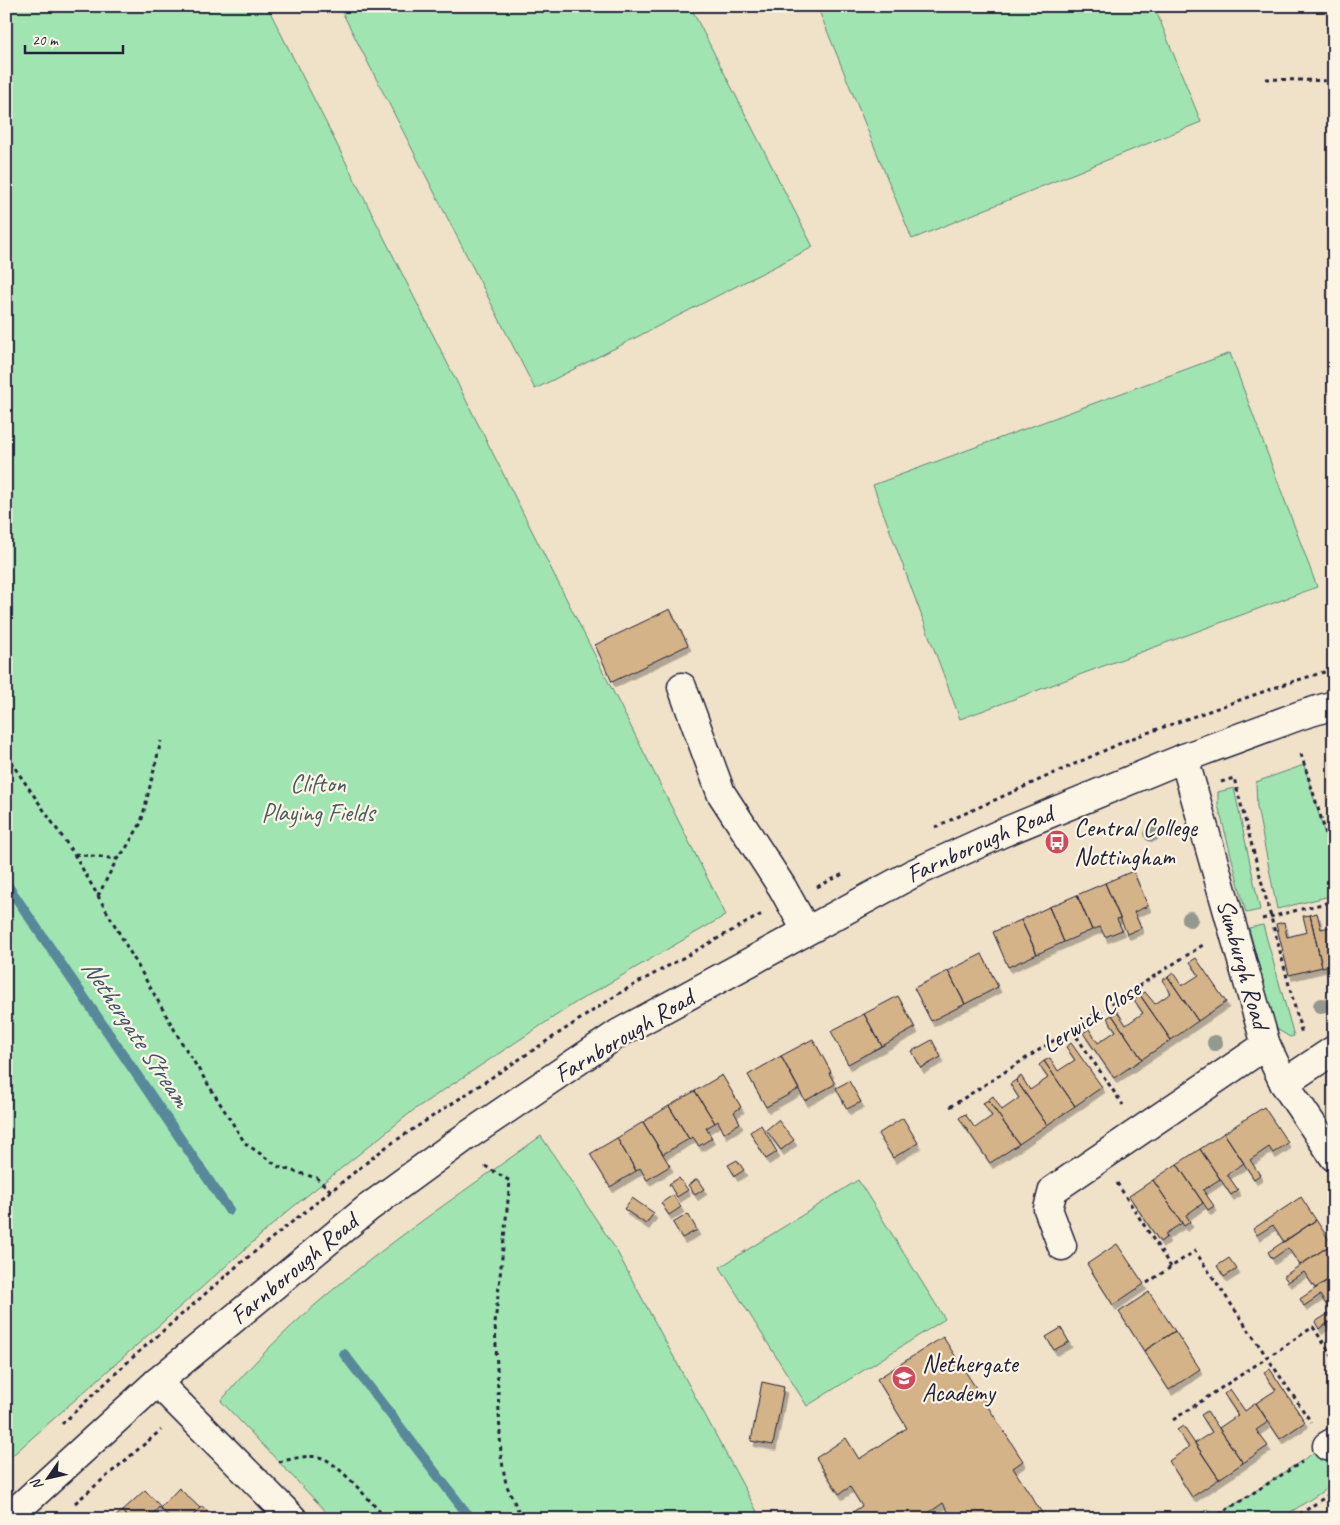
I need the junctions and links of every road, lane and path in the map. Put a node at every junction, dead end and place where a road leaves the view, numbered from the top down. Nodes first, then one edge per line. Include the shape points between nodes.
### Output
1 (1266, 79) dead end
2 (1334, 82) edge
3 (682, 687) dead end
4 (1334, 705) edge
5 (161, 741) dead end
6 (1302, 754) dead end
7 (6, 755) edge
8 (1184, 758) junction
9 (1234, 778) dead end
10 (74, 854) junction
11 (117, 859) junction
12 (1334, 859) edge
13 (98, 896) junction
14 (1334, 901) edge
15 (1271, 917) junction
16 (1232, 927) junction
17 (806, 930) junction
18 (1072, 1030) junction
19 (1266, 1045) junction
20 (1334, 1050) edge
21 (1310, 1066) junction
22 (1284, 1083) junction
23 (950, 1107) dead end
24 (1140, 1131) junction
25 (1100, 1157) junction
26 (1334, 1157) edge
27 (485, 1166) dead end
28 (331, 1191) dead end
29 (1062, 1246) dead end
30 (1170, 1267) junction
31 (1146, 1283) dead end
32 (1267, 1358) junction
33 (1334, 1359) edge
34 (157, 1382) junction
35 (1172, 1420) dead end
36 (166, 1426) dead end
37 (1330, 1444) edge
38 (245, 1470) junction
39 (1334, 1491) edge
40 (75, 1503) dead end
41 (7, 1519) edge
42 (293, 1519) edge
43 (386, 1519) edge
44 (522, 1519) edge
45 (1212, 1519) edge
46 (1293, 1519) edge

1 - 2 path
3 - 17 street via 721,792 782,886
4 - 8 street, Farnborough Road
5 - 11 path via 141,823
6 - 12 path
7 - 10 path
8 - 16 street, Sumburgh Road
8 - 17 street, Farnborough Road via 1002,833 912,874
9 - 15 path
10 - 11 path
10 - 13 path
11 - 13 path
13 - 28 path via 245,1143 279,1167 317,1178
14 - 15 path, Lerwick Close
15 - 16 path, Lerwick Close
15 - 21 path
16 - 18 path, Lerwick Close
16 - 19 street, Sumburgh Road
17 - 34 street, Farnborough Road via 619,1034 470,1134 368,1208
18 - 23 path, Lerwick Close
18 - 24 path
19 - 22 street, Sumburgh Road
19 - 24 street
20 - 21 street
21 - 22 street
22 - 26 street, Sumburgh Road
24 - 25 street
25 - 29 street via 1053,1190 1048,1209
25 - 30 path
27 - 44 path via 510,1181 494,1324 501,1456 506,1484
30 - 31 path
30 - 32 path via 1195,1251
32 - 33 path via 1313,1327
32 - 35 path
32 - 37 path
34 - 38 street
34 - 41 street, Farnborough Road
36 - 40 path
37 - 45 path
38 - 42 street
38 - 43 path via 301,1457 324,1459
39 - 46 path

